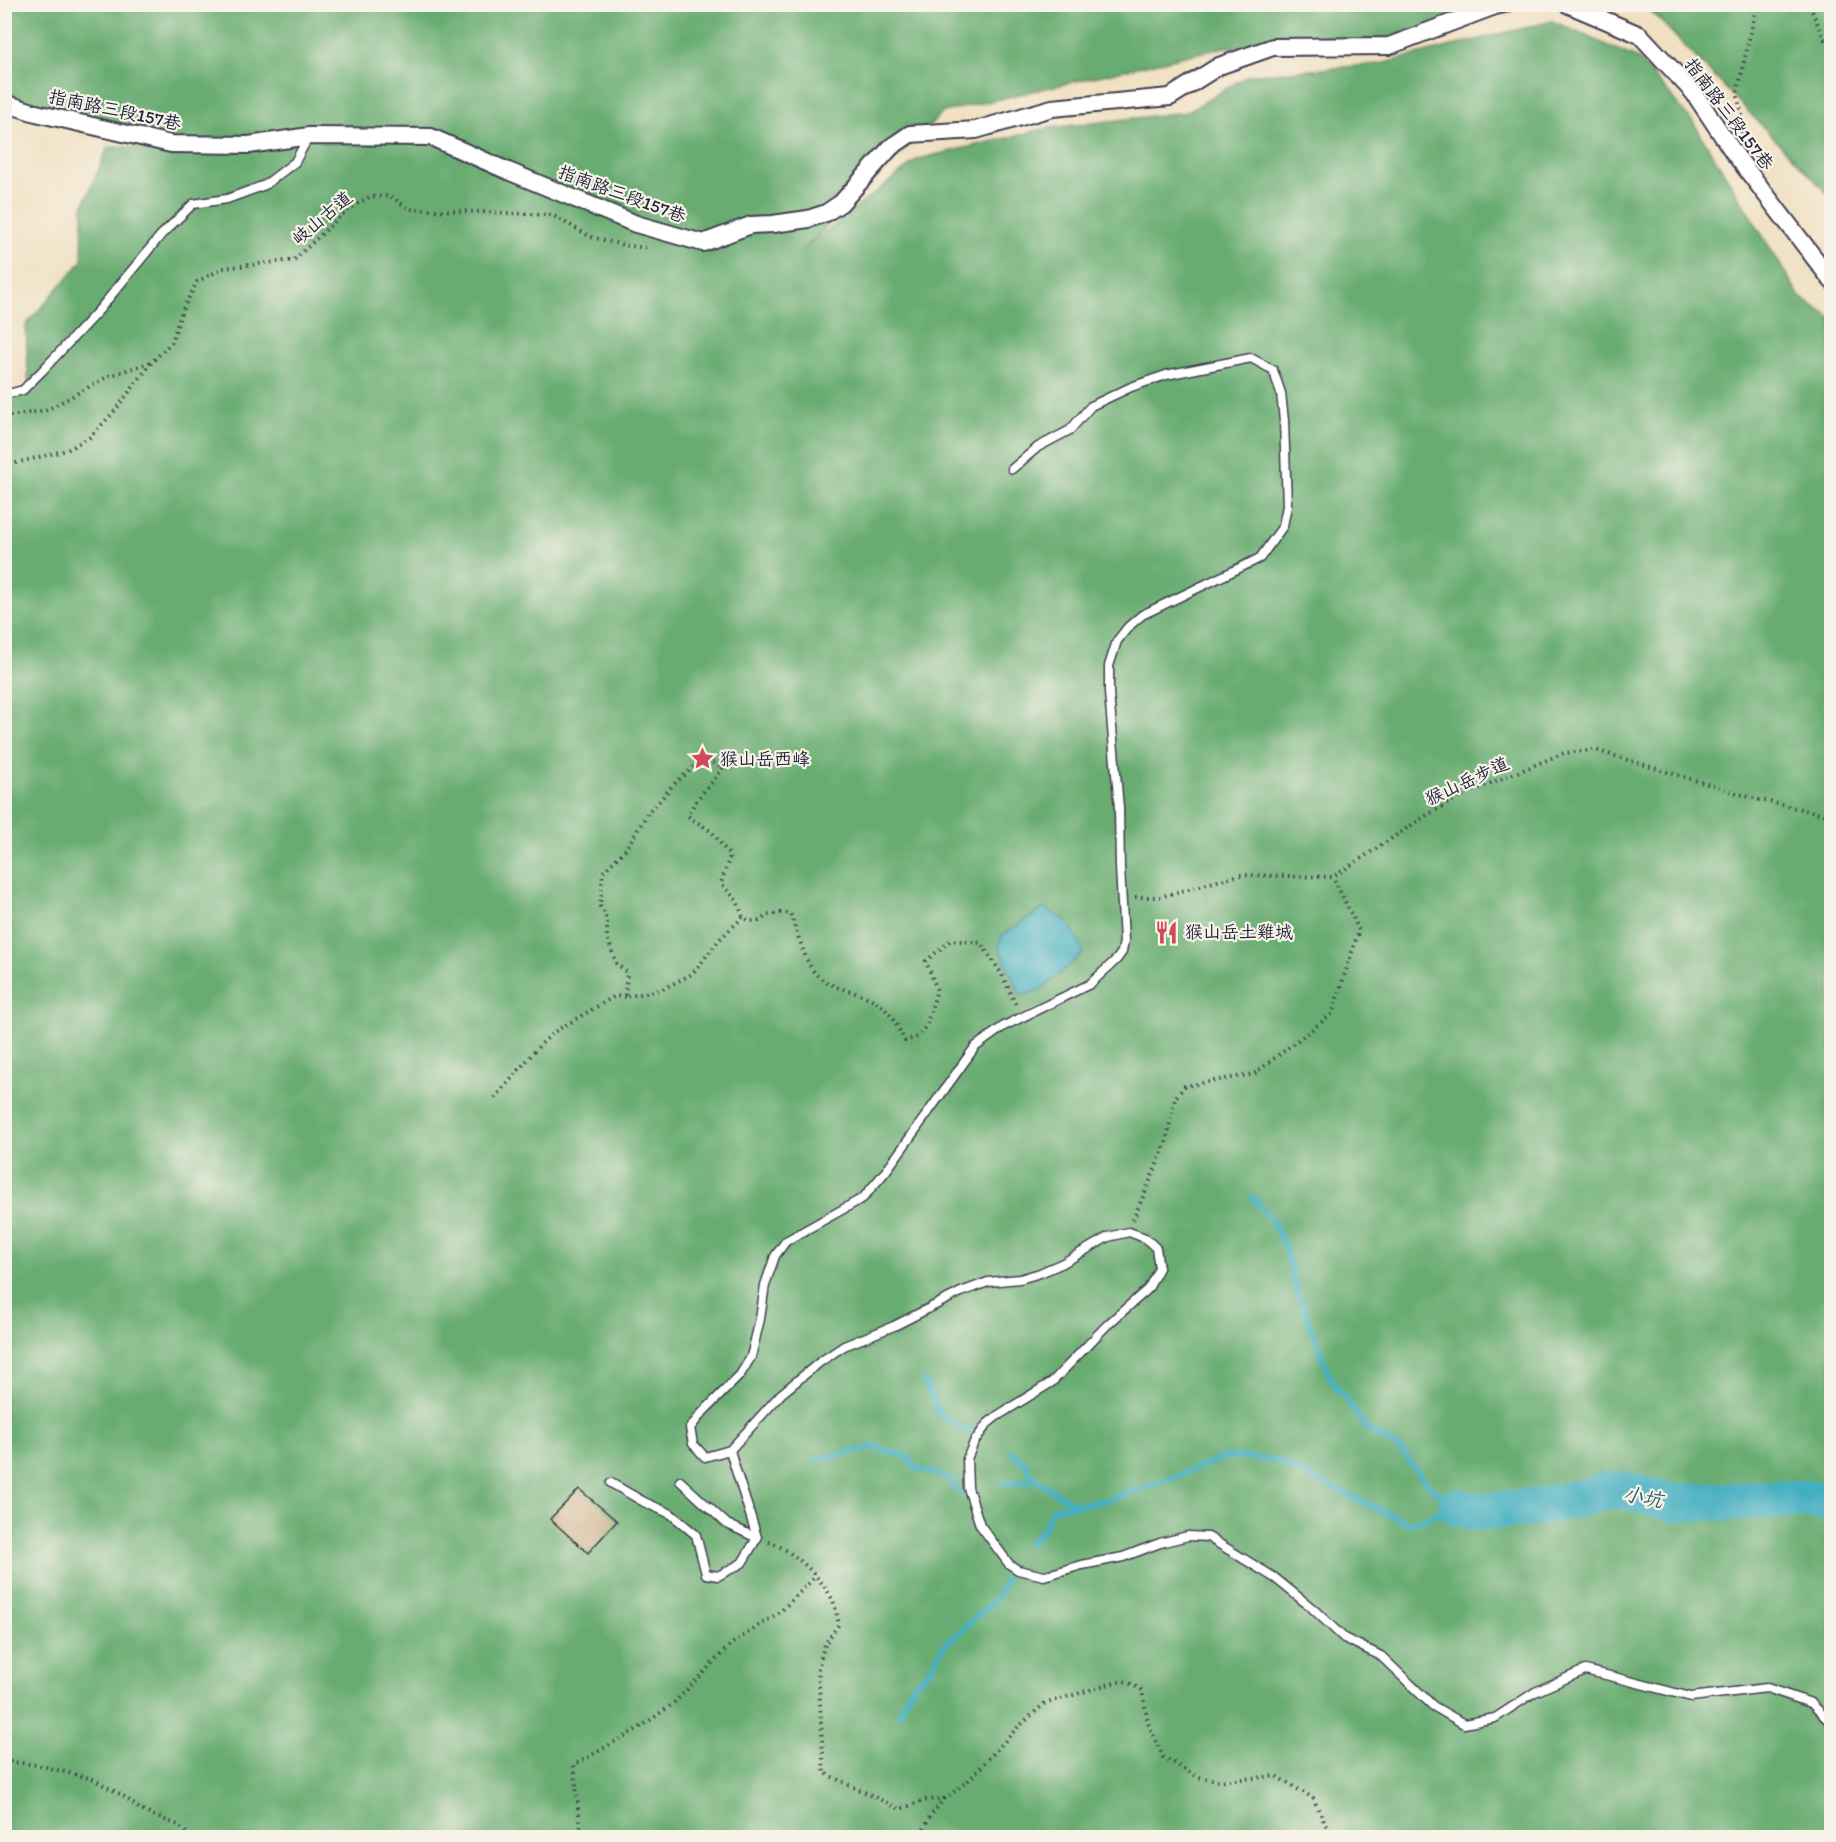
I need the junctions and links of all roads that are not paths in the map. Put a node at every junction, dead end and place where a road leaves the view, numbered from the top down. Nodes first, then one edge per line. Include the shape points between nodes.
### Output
1 (1505, 4) edge
2 (1567, 4) edge
3 (4, 104) edge
4 (309, 136) junction
5 (1832, 281) edge
6 (4, 395) edge
7 (1012, 469) dead end
8 (730, 1450) junction
9 (680, 1481) dead end
10 (611, 1483) dead end
11 (757, 1538) junction
12 (1832, 1724) edge

1 - 4 street, 指南路三段157巷 via 1389,46 1273,47 1219,66 1170,97 1052,108 976,130 910,134 891,147 841,203 826,213 808,219 751,225 703,243 636,224 431,137
2 - 5 street, 指南路三段157巷 via 1640,35 1694,93 1734,153
3 - 4 street, 指南路三段157巷 via 171,144 249,145
4 - 6 lane via 295,162 265,185 193,204 42,371 22,390
7 - 8 lane via 1038,447 1070,430 1091,406 1166,375 1251,358 1273,370 1281,393 1287,506 1284,526 1260,558 1142,615 1117,641 1109,666 1119,808 1122,952 1090,984 1004,1026 975,1047 863,1198 786,1241 775,1256 765,1285 752,1357 690,1428 693,1444 705,1457
8 - 11 lane
8 - 12 lane via 781,1394 844,1346 961,1292 988,1282 1040,1273 1108,1237 1128,1232 1156,1248 1159,1268 1148,1289 1052,1382 996,1416 974,1442 968,1460 968,1488 980,1525 1009,1564 1044,1576 1188,1536 1208,1537 1275,1578 1344,1638 1381,1656 1433,1706 1464,1724 1495,1718 1535,1692 1585,1671 1691,1697 1767,1688 1811,1703
9 - 11 lane via 727,1524
10 - 11 lane via 671,1514 696,1535 706,1574 718,1576 742,1563

